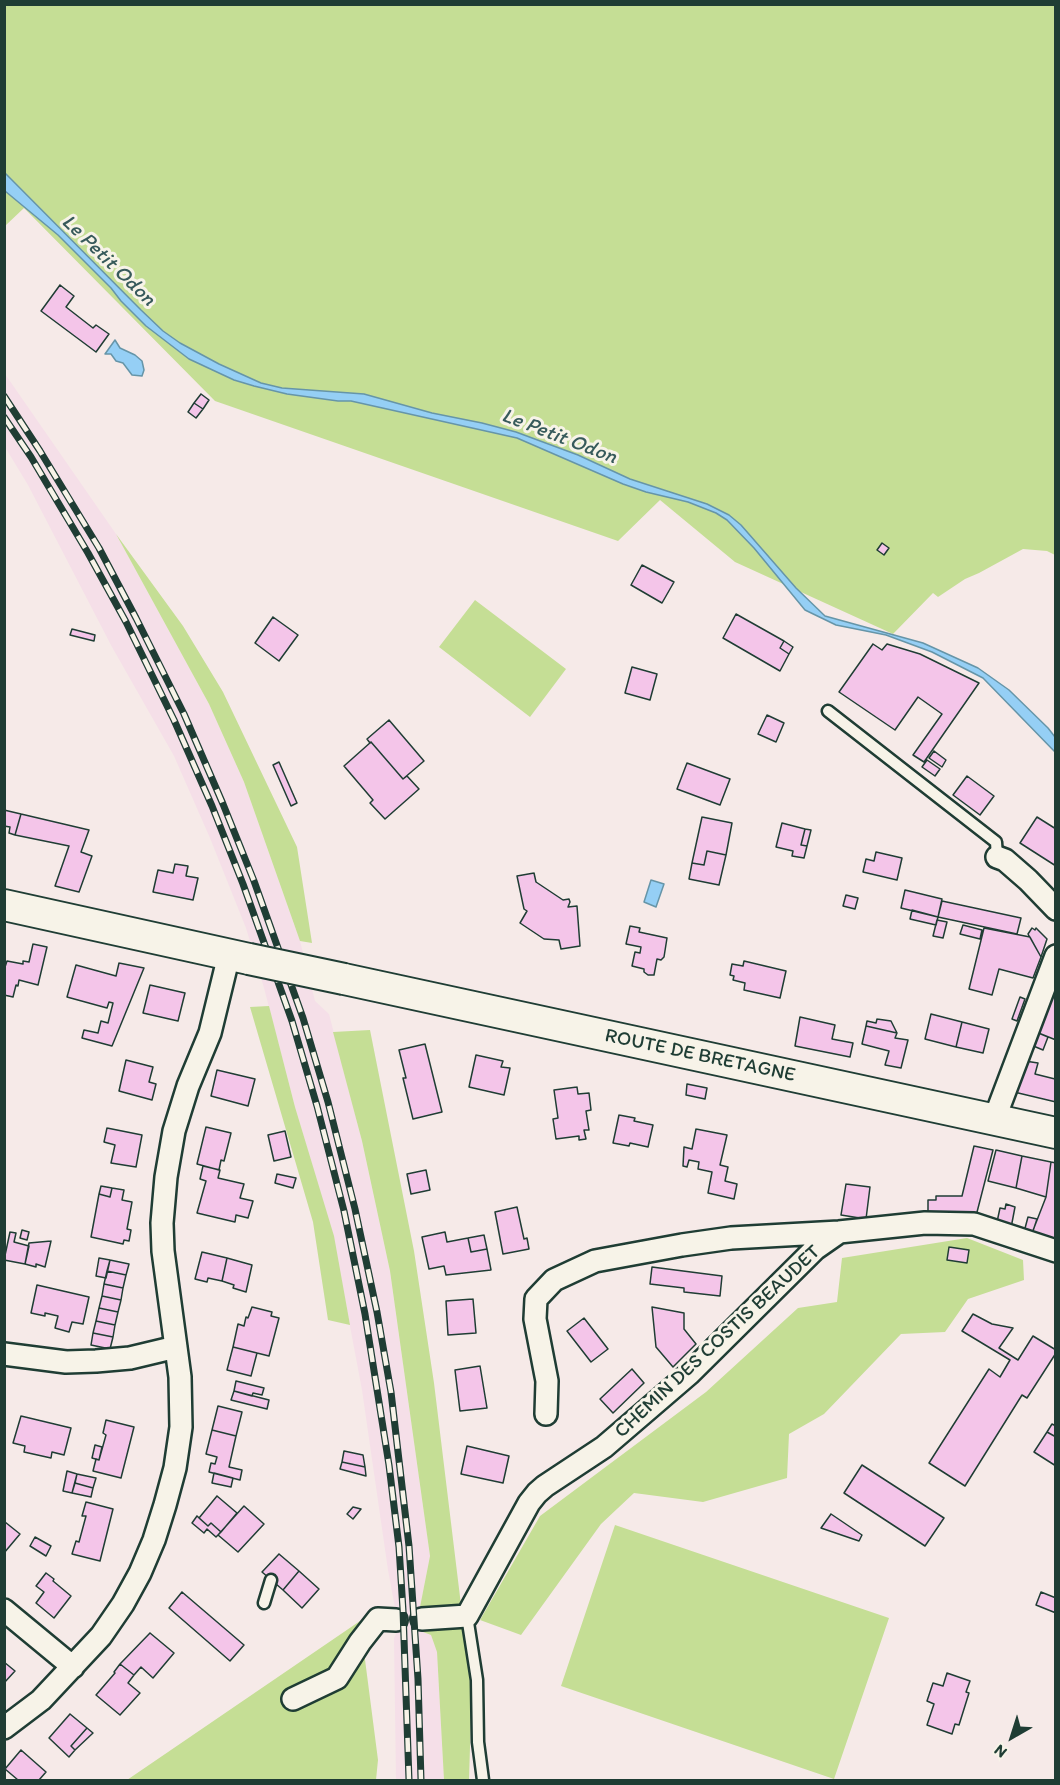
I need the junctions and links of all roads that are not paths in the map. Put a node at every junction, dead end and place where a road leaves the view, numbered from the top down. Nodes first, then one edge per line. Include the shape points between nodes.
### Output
1 (828, 711) dead end
2 (998, 856) joint
3 (4, 905) edge
4 (1056, 909) edge
5 (1056, 956) edge
6 (239, 957) junction
7 (994, 1120) junction
8 (1056, 1133) edge
9 (839, 1232) junction
10 (1056, 1251) edge
11 (176, 1347) junction
12 (4, 1354) edge
13 (546, 1414) dead end
14 (271, 1580) dead end
15 (264, 1603) dead end
16 (4, 1610) edge
17 (467, 1616) junction
18 (422, 1619) dead end
19 (396, 1620) dead end
20 (73, 1667) junction
21 (293, 1699) dead end
22 (4, 1728) edge
23 (483, 1780) edge

1 - 2 lane via 996,842
2 - 4 street
3 - 6 main road, ROUTE DE BRETAGNE
5 - 7 street
6 - 7 main road, ROUTE DE BRETAGNE, bridge
6 - 11 street via 188,1086 174,1131 166,1178 163,1251
7 - 8 main road, ROUTE DE BRETAGNE
9 - 10 street via 925,1223 974,1224
9 - 13 street via 682,1245 595,1261 554,1280 536,1299 535,1309 547,1381
9 - 17 street, CHEMIN DES COSTIS BEAUDET via 815,1250 655,1404 604,1447 537,1493
11 - 12 street via 96,1361 66,1362
11 - 20 street via 181,1427 175,1467 156,1532 123,1604
14 - 15 lane
16 - 20 street
17 - 18 street
17 - 23 lane via 477,1680
19 - 21 street via 378,1619 337,1678
20 - 22 street via 41,1700

